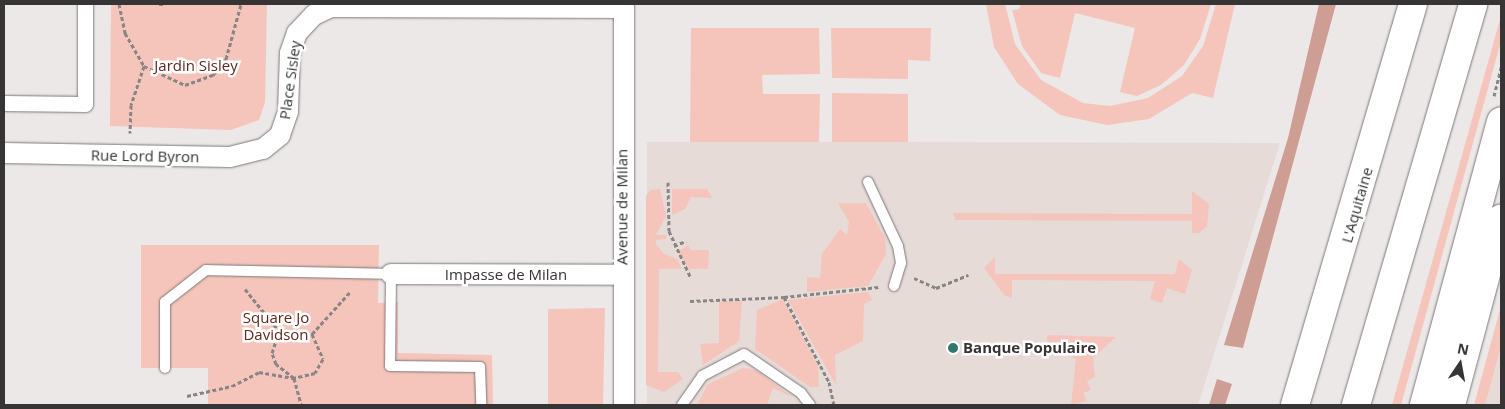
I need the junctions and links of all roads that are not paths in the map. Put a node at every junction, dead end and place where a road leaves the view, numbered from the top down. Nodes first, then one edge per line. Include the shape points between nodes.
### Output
1 (85, 4) edge
2 (1413, 4) edge
3 (1472, 4) edge
4 (624, 8) joint
5 (4, 103) edge
6 (1501, 122) edge
7 (280, 135) joint
8 (4, 152) edge
9 (868, 182) dead end
10 (1501, 219) edge
11 (390, 274) junction
12 (622, 275) junction
13 (894, 286) road end
14 (165, 368) dead end
15 (481, 405) edge
16 (624, 405) edge
17 (682, 405) edge
18 (810, 405) edge
19 (1295, 405) edge
20 (1356, 405) edge
21 (1424, 405) edge
22 (1451, 405) edge

1 - 5 street via 85,104
2 - 19 main road, L'Aquitaine
3 - 20 main road
4 - 7 street, Place Sisley via 341,6 321,11 307,20 293,42 288,112
4 - 12 street, Avenue de Milan
6 - 21 main road
7 - 8 street, Rue Lord Byron via 263,149 243,156
9 - 13 lane via 898,246 900,271
10 - 22 main road
11 - 12 street, Impasse de Milan
11 - 14 lane via 206,270 165,302
11 - 15 lane via 390,366 480,368
12 - 16 street, Avenue de Milan
17 - 18 lane via 702,376 744,354 801,393

